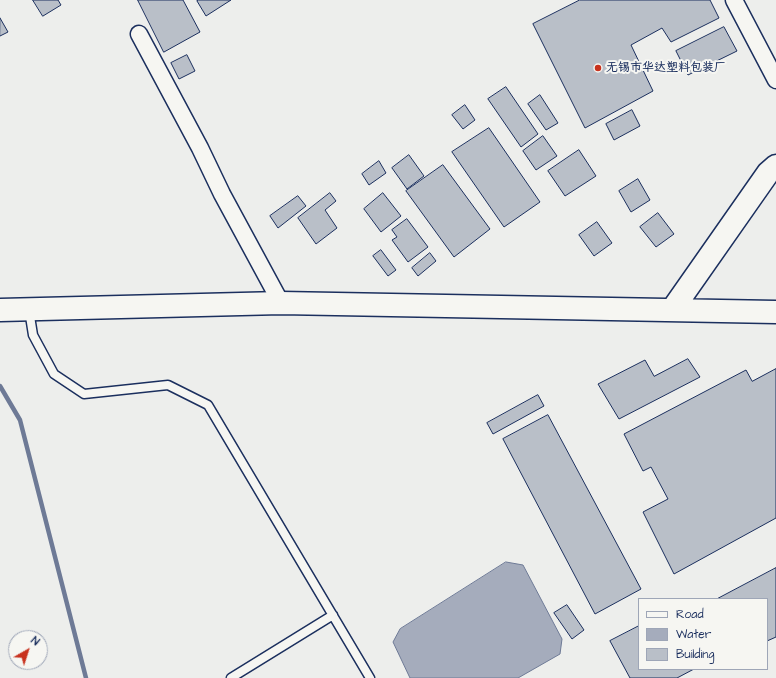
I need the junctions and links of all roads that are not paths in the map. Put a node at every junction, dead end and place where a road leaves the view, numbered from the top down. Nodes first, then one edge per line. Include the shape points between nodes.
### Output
1 (734, 0) edge
2 (139, 34) dead end
3 (776, 80) edge
4 (776, 166) edge
5 (281, 303) junction
6 (0, 310) edge
7 (29, 310) junction
8 (672, 310) junction
9 (776, 312) edge
10 (333, 615) junction
11 (231, 678) edge
12 (370, 678) edge

1 - 3 street
2 - 5 street
4 - 8 street via 768,173
5 - 7 street
5 - 8 street
6 - 7 street
7 - 10 lane via 33,334 54,374 84,394 168,385 208,406
8 - 9 street
10 - 11 lane
10 - 12 lane

